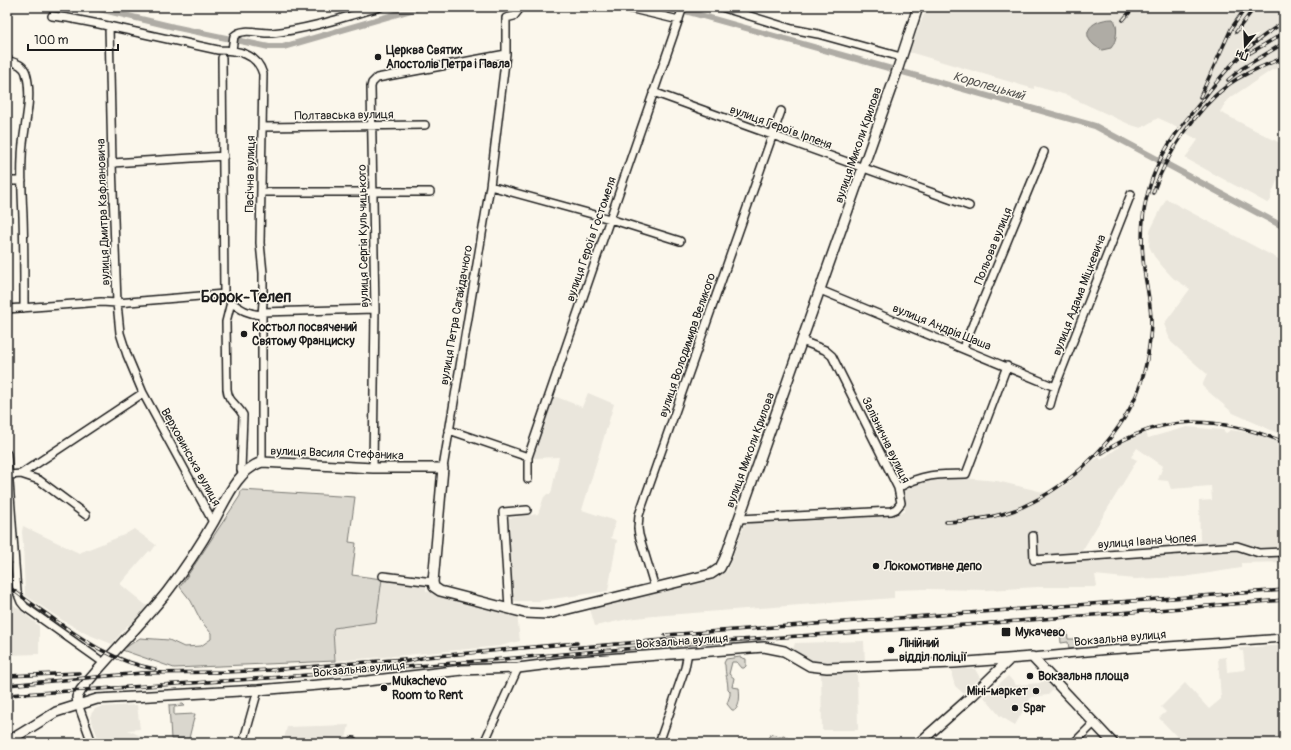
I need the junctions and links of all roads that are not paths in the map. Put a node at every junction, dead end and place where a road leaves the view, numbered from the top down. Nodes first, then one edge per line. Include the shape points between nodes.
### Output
1 (380, 7) edge
2 (521, 7) edge
3 (624, 7) edge
4 (721, 7) edge
5 (918, 7) edge
6 (681, 14) edge
7 (52, 16) dead end
8 (109, 26) junction
9 (233, 43) junction
10 (506, 54) junction
11 (222, 58) dead end
12 (7, 60) edge
13 (900, 61) junction
14 (653, 92) junction
15 (781, 111) dead end
16 (425, 125) dead end
17 (372, 126) junction
18 (262, 127) junction
19 (772, 135) junction
20 (1044, 152) dead end
21 (224, 156) junction
22 (112, 164) junction
23 (863, 168) junction
24 (7, 181) edge
25 (22, 181) junction
26 (490, 186) junction
27 (261, 192) junction
28 (373, 192) junction
29 (430, 192) dead end
30 (1131, 194) dead end
31 (969, 206) dead end
32 (610, 219) junction
33 (680, 241) dead end
34 (820, 290) junction
35 (224, 294) junction
36 (231, 302) junction
37 (117, 303) junction
38 (24, 308) junction
39 (375, 309) junction
40 (7, 310) edge
41 (262, 313) junction
42 (802, 341) junction
43 (963, 348) junction
44 (1007, 366) junction
45 (1055, 387) junction
46 (143, 393) junction
47 (1050, 404) dead end
48 (449, 430) junction
49 (7, 454) edge
50 (528, 457) junction
51 (262, 462) junction
52 (373, 468) junction
53 (443, 468) junction
54 (244, 473) junction
55 (21, 474) junction
56 (9, 475) junction
57 (528, 479) dead end
58 (898, 488) junction
59 (527, 510) dead end
60 (86, 515) dead end
61 (739, 519) junction
62 (213, 522) junction
63 (1033, 536) dead end
64 (1284, 552) edge
65 (383, 576) dead end
66 (433, 582) junction
67 (655, 588) junction
68 (509, 608) junction
69 (1284, 638) edge
70 (688, 652) junction
71 (1032, 657) junction
72 (1010, 659) junction
73 (104, 663) junction
74 (518, 668) junction
75 (258, 690) junction
76 (78, 704) junction
77 (1094, 723) junction
78 (7, 742) edge
79 (92, 743) edge
80 (243, 743) edge
81 (484, 743) edge
82 (659, 743) edge
83 (919, 743) edge
84 (1074, 743) edge
85 (1113, 743) edge

1 - 9 street via 292,30 237,33
2 - 10 street, вулиця Петра Сагайдачного via 514,16 506,18
3 - 6 street
4 - 13 street via 792,29 818,34
5 - 13 street, вулиця Миколи Крилова
6 - 14 street, вулиця Героїв Гостомеля
7 - 8 street
8 - 9 street via 218,50
8 - 22 street, вулиця Дмитра Кафлановича
9 - 18 street, Пасічна вулиця via 261,67
10 - 17 street, вулиця Сергія Кульчицького via 377,78 371,87
10 - 26 street, вулиця Петра Сагайдачного
11 - 21 street
12 - 25 street via 23,66 27,75 28,102
13 - 23 street, вулиця Миколи Крилова
14 - 19 street, вулиця Героїв Ірпеня
14 - 32 street, вулиця Героїв Гостомеля
15 - 19 street, вулиця Володимира Великого
16 - 17 street, Полтавська вулиця
17 - 18 street, Полтавська вулиця
17 - 28 street, вулиця Сергія Кульчицького
18 - 27 street, Пасічна вулиця
19 - 23 street, вулиця Героїв Ірпеня
19 - 67 street, вулиця Володимира Великого via 639,515 639,535
20 - 43 street, Польова вулиця
21 - 22 street
21 - 35 street
22 - 37 street, вулиця Дмитра Кафлановича
23 - 31 street, вулиця Героїв Ірпеня
23 - 34 street, вулиця Миколи Крилова
24 - 25 street
25 - 38 street
26 - 32 street
26 - 48 street, вулиця Петра Сагайдачного
27 - 28 street
27 - 41 street, Пасічна вулиця
28 - 29 street
28 - 39 street, вулиця Сергія Кульчицького
30 - 45 street, вулиця Адама Міцкевича
32 - 33 street
32 - 50 street, вулиця Героїв Гостомеля
34 - 42 street, вулиця Миколи Крилова
34 - 43 street, вулиця Андрія Шаша
35 - 36 street
35 - 37 street
36 - 41 street via 248,313
36 - 54 street via 226,322 227,389 229,399 243,414 241,470
37 - 38 street
37 - 46 street, вулиця Дмитра Кафлановича via 120,333
38 - 40 street
39 - 41 street
39 - 52 street, вулиця Сергія Кульчицького
41 - 51 street, Пасічна вулиця
42 - 58 street, Залізнична вулиця via 825,350 832,356
42 - 61 street, вулиця Миколи Крилова
43 - 44 street, вулиця Андрія Шаша
44 - 45 street, вулиця Андрія Шаша
44 - 58 street via 966,474 930,475 914,479
45 - 47 street, вулиця Адама Міцкевича
46 - 55 street
46 - 62 street, Верховинська вулиця
48 - 50 street
48 - 53 street, вулиця Петра Сагайдачного
49 - 56 street
50 - 57 street, вулиця Героїв Гостомеля
51 - 52 street, вулиця Василя Стефаника
51 - 54 street, вулиця Василя Стефаника
52 - 53 street, вулиця Василя Стефаника
53 - 66 street, вулиця Петра Сагайдачного
54 - 62 street, вулиця Василя Стефаника
55 - 56 street
55 - 60 street via 39,480
56 - 73 street via 17,592 21,602 37,617
58 - 61 street, Залізнична вулиця via 901,503 891,511
59 - 68 street via 503,512
61 - 67 street, вулиця Миколи Крилова via 720,568 711,574
62 - 73 street, Верховинська вулиця via 193,556 166,593
63 - 64 street, вулиця Івана Чопея via 1034,560 1237,546 1259,553
65 - 66 street
66 - 68 street, вулиця Миколи Крилова via 434,587 440,591
67 - 68 street, вулиця Миколи Крилова via 548,614 526,613
69 - 71 street, Вокзальна вулиця
70 - 72 street, Вокзальна вулиця via 771,648 784,651 810,666 827,668
70 - 74 street, Вокзальна вулиця
70 - 82 street
71 - 72 street, Вокзальна вулиця
71 - 77 street
72 - 83 street
73 - 76 street, Верховинська вулиця via 81,690
74 - 75 street, Вокзальна вулиця via 462,670
74 - 81 street
75 - 76 street, Вокзальна вулиця via 98,699
75 - 80 street
76 - 78 street, Вокзальна вулиця via 56,712
76 - 79 street
77 - 84 street
77 - 85 street

